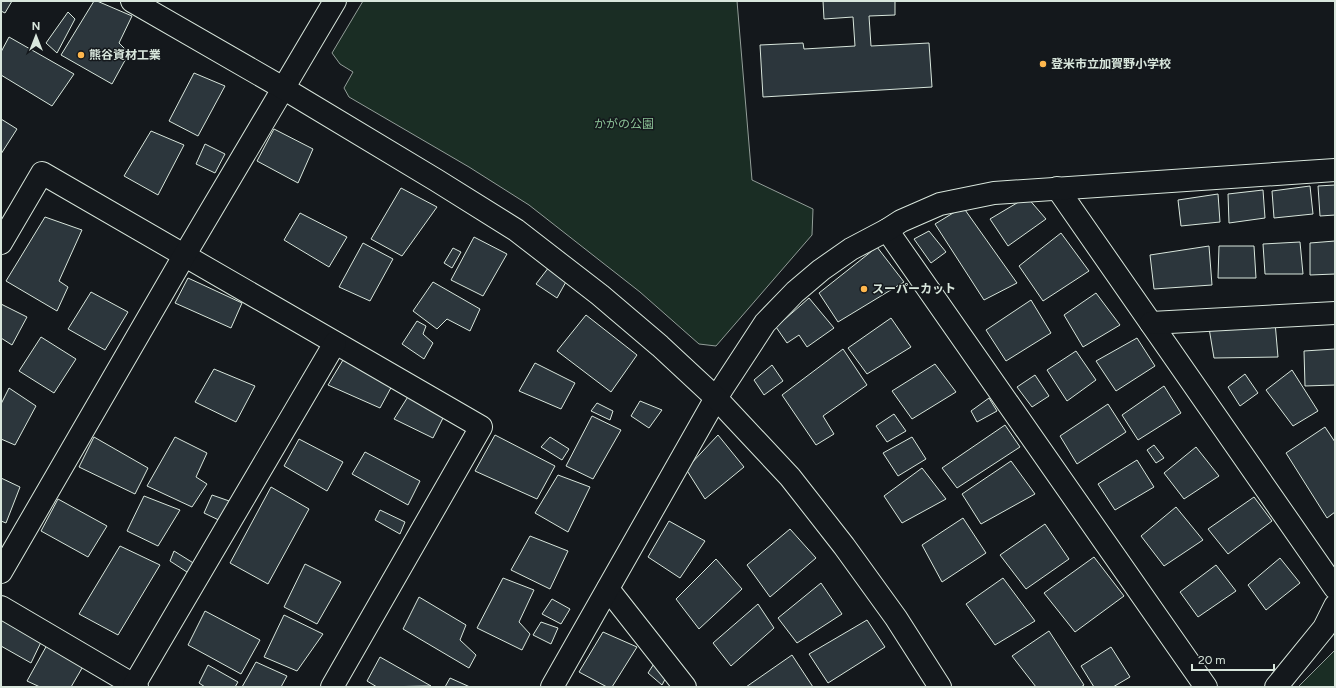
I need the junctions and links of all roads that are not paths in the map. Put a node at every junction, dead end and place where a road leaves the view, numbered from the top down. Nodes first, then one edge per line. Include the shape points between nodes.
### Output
1 (335, 1) edge
2 (140, 3) edge
3 (283, 88) junction
4 (1335, 170) edge
5 (1057, 188) junction
6 (887, 230) junction
7 (1, 243) edge
8 (184, 256) junction
9 (1335, 313) edge
10 (1151, 323) junction
11 (335, 343) junction
12 (716, 398) junction
13 (1, 572) edge
14 (1335, 588) edge
15 (608, 589) junction
16 (1335, 606) edge
17 (1, 607) edge
18 (136, 686) edge
19 (332, 687) edge
20 (552, 687) edge
21 (685, 687) edge
22 (940, 687) edge
23 (1206, 687) edge
24 (1276, 687) edge

1 - 3 street
2 - 3 street
3 - 8 street
3 - 12 street via 516,230 600,295
4 - 5 street
5 - 6 street via 994,193 940,204
5 - 10 street
6 - 12 street via 850,249 795,292 766,323
6 - 23 street
7 - 8 street via 42,173
8 - 11 street
8 - 13 street
9 - 10 street
10 - 14 street
11 - 18 street
11 - 19 street via 481,427
12 - 15 street
12 - 22 street via 790,477 844,546 896,618
15 - 20 street
15 - 21 street
16 - 24 street via 1324,628
17 - 18 street

